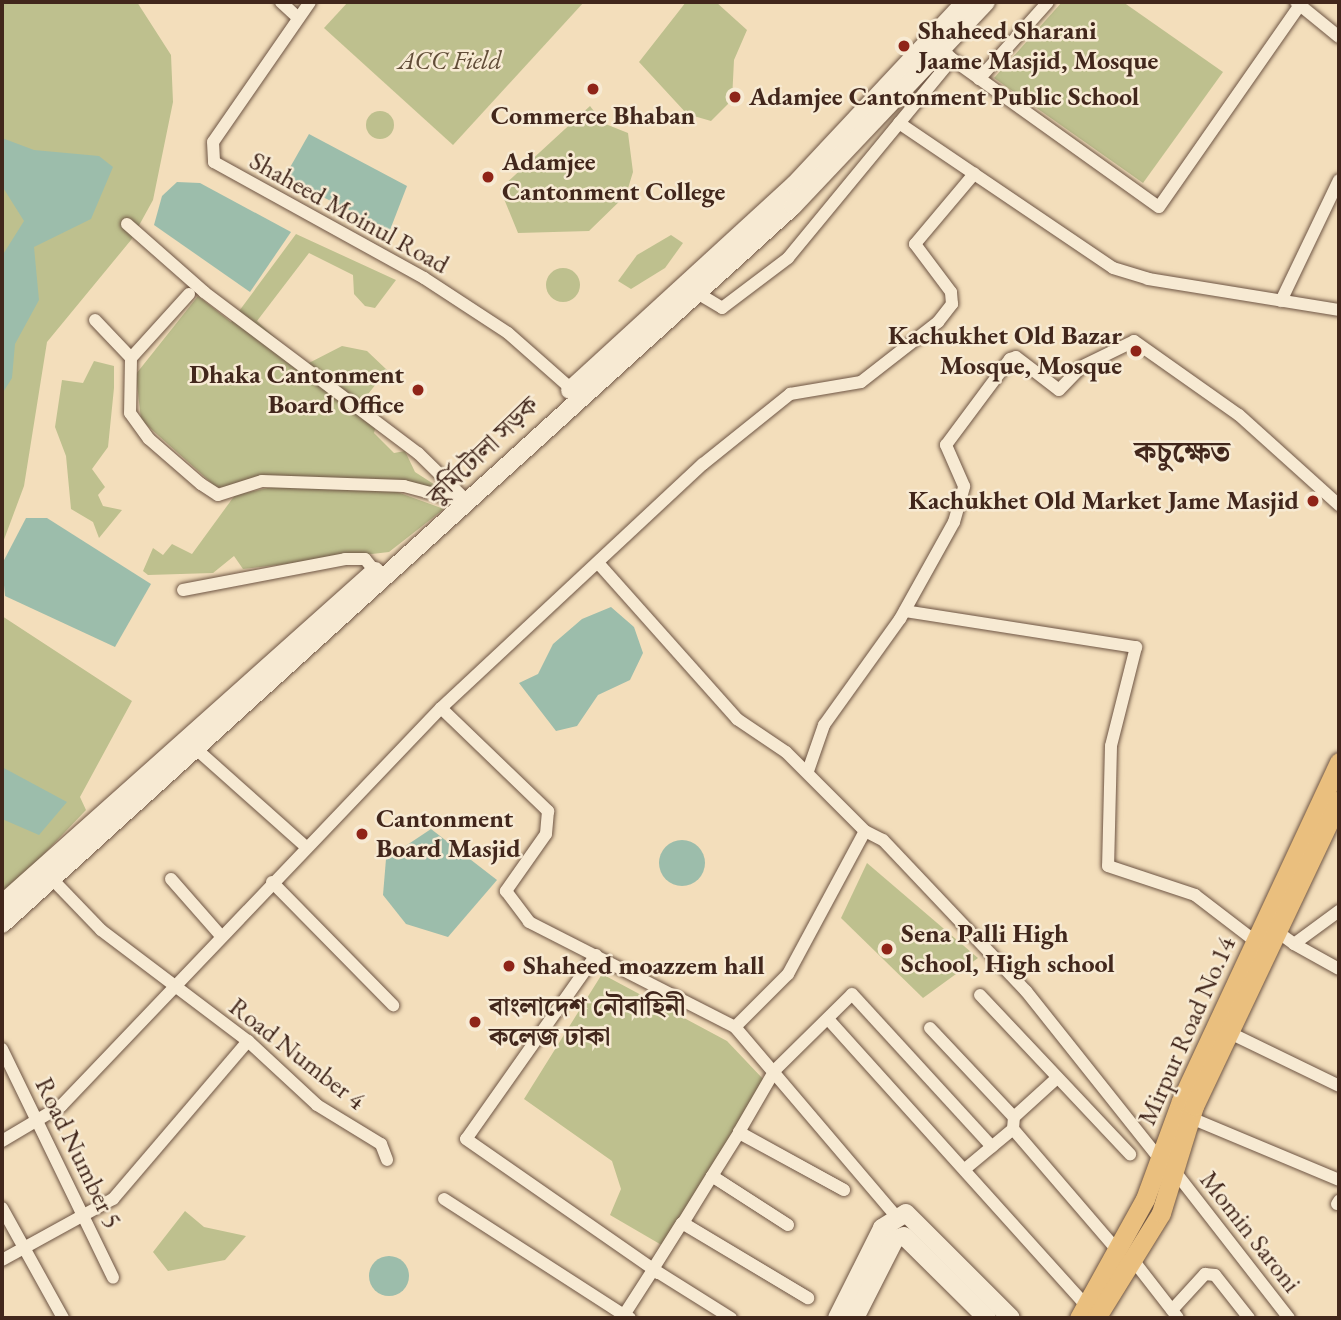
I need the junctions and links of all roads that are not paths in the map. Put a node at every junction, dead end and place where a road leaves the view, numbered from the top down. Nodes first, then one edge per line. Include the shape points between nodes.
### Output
1 (281, 2) edge
2 (310, 2) edge
3 (965, 2) edge
4 (986, 2) edge
5 (1048, 2) edge
6 (1297, 4) edge
7 (298, 18) junction
8 (1339, 37) edge
9 (947, 55) junction
10 (979, 79) junction
11 (899, 122) junction
12 (974, 174) junction
13 (1339, 180) edge
14 (127, 224) dead end
15 (189, 294) dead end
16 (699, 294) junction
17 (1281, 300) junction
18 (1339, 310) edge
19 (95, 320) dead end
20 (131, 358) junction
21 (575, 393) junction
22 (464, 499) junction
23 (1339, 505) edge
24 (599, 564) junction
25 (379, 576) junction
26 (183, 590) dead end
27 (905, 611) junction
28 (441, 708) junction
29 (195, 748) junction
30 (1339, 762) edge
31 (807, 771) junction
32 (1339, 800) edge
33 (865, 831) junction
34 (304, 845) junction
35 (51, 878) junction
36 (171, 879) dead end
37 (272, 881) junction
38 (2, 904) edge
39 (1339, 911) edge
40 (2, 924) edge
41 (1275, 930) junction
42 (221, 936) junction
43 (1255, 941) junction
44 (1294, 944) junction
45 (596, 955) junction
46 (1339, 969) edge
47 (172, 989) junction
48 (980, 995) dead end
49 (393, 1005) dead end
50 (828, 1019) junction
51 (735, 1027) junction
52 (930, 1028) dead end
53 (1228, 1032) junction
54 (248, 1041) junction
55 (2, 1049) edge
56 (775, 1070) junction
57 (1057, 1078) junction
58 (1339, 1086) edge
59 (1191, 1118) junction
60 (39, 1123) junction
61 (1014, 1123) junction
62 (750, 1139) junction
63 (2, 1141) edge
64 (992, 1147) junction
65 (1130, 1154) dead end
66 (387, 1160) dead end
67 (1168, 1167) junction
68 (965, 1170) junction
69 (1339, 1180) edge
70 (838, 1187) dead end
71 (444, 1199) dead end
72 (2, 1209) edge
73 (83, 1216) junction
74 (891, 1227) junction
75 (24, 1251) junction
76 (1126, 1255) junction
77 (2, 1260) edge
78 (653, 1269) junction
79 (113, 1278) dead end
80 (1087, 1314) edge
81 (1175, 1314) edge
82 (627, 1316) edge
83 (63, 1318) edge
84 (731, 1318) edge
85 (837, 1318) edge
86 (855, 1318) edge
87 (987, 1318) edge
88 (1011, 1318) edge
89 (1249, 1318) edge
90 (1289, 1318) edge

1 - 7 street
2 - 7 street, Shaheed Moinul Road
3 - 21 main road, কুর্মিটোলা সড়ক via 794,185
4 - 9 main road, কুর্মিটোলা সড়ক
5 - 10 street
6 - 8 street
6 - 10 street via 1159,208
7 - 21 street, Shaheed Moinul Road via 214,142 214,162 424,278 508,333
9 - 10 street
9 - 11 street
9 - 16 main road, কুর্মিটোলা সড়ক
11 - 12 street
11 - 16 street via 788,258 722,308
12 - 17 street via 1113,268 1148,279
12 - 24 street via 915,244 951,292 952,304 938,322 861,382 790,394 703,464
13 - 17 street
14 - 22 street via 204,292
15 - 20 street
16 - 21 main road, কুর্মিটোলা সড়ক
17 - 18 street
19 - 20 street
20 - 22 street via 136,426 218,495 262,481 404,486
21 - 22 main road, কুর্মিটোলা সড়ক
22 - 25 main road, কুর্মিটোলা সড়ক
23 - 27 street via 1213,394 1134,341 1081,367 1059,390 1010,359 946,445 963,496
24 - 28 street
24 - 31 street, Momin Saroni via 737,719
25 - 26 street via 365,559 345,559
25 - 29 main road, কুর্মিটোলা সড়ক
25 - 38 main road, কুর্মিটোলা সড়ক
27 - 31 street via 824,724
27 - 43 street via 1136,647 1111,746 1108,866 1195,895
28 - 34 street
28 - 45 street via 548,811 546,834 506,891 529,922
29 - 34 street
29 - 35 main road, কুর্মিটোলা সড়ক
30 - 43 main road, Mirpur Road No.14
31 - 33 street, Momin Saroni
32 - 41 main road, Mirpur Road No.14
33 - 51 street via 788,974
33 - 67 street, Momin Saroni via 883,840 1026,991
34 - 37 street
35 - 40 main road, কুর্মিটোলা সড়ক
35 - 47 street, Road Number 4
36 - 42 street
37 - 42 street
37 - 49 street
39 - 44 street
41 - 44 street
41 - 53 main road, Mirpur Road No.14
42 - 47 street
43 - 67 main road, Mirpur Road No.14 via 1181,1101
44 - 46 street
45 - 51 street
45 - 78 street via 466,1139
47 - 54 street, Road Number 4
47 - 60 street
48 - 57 street
50 - 56 street
50 - 64 street via 852,994
50 - 68 street
51 - 56 street
52 - 61 street
53 - 58 street
53 - 59 main road, Mirpur Road No.14
54 - 66 street, Road Number 4 via 317,1105 381,1144
54 - 73 street via 113,1199
55 - 60 street, Road Number 5
56 - 62 street via 739,1132
56 - 74 street
57 - 61 street
57 - 65 street
59 - 67 main road, Mirpur Road No.14
59 - 69 street
60 - 63 street
60 - 73 street, Road Number 5
61 - 64 street
61 - 76 street
62 - 70 street
62 - 78 street via 739,1133 712,1176 766,1211 712,1176 682,1223 768,1274 682,1223
64 - 68 street
67 - 76 main road, Mirpur Road No.14
67 - 90 street, Momin Saroni
68 - 80 street
71 - 82 street
72 - 75 street
73 - 75 street
73 - 79 street, Road Number 5
74 - 85 main road
74 - 86 main road
74 - 87 main road via 912,1240
74 - 88 main road via 920,1220
75 - 77 street
75 - 83 street
76 - 80 main road, Mirpur Road No.14
76 - 81 street
78 - 84 street
81 - 89 street via 1205,1273 1215,1275
82 - 84 street via 653,1270

